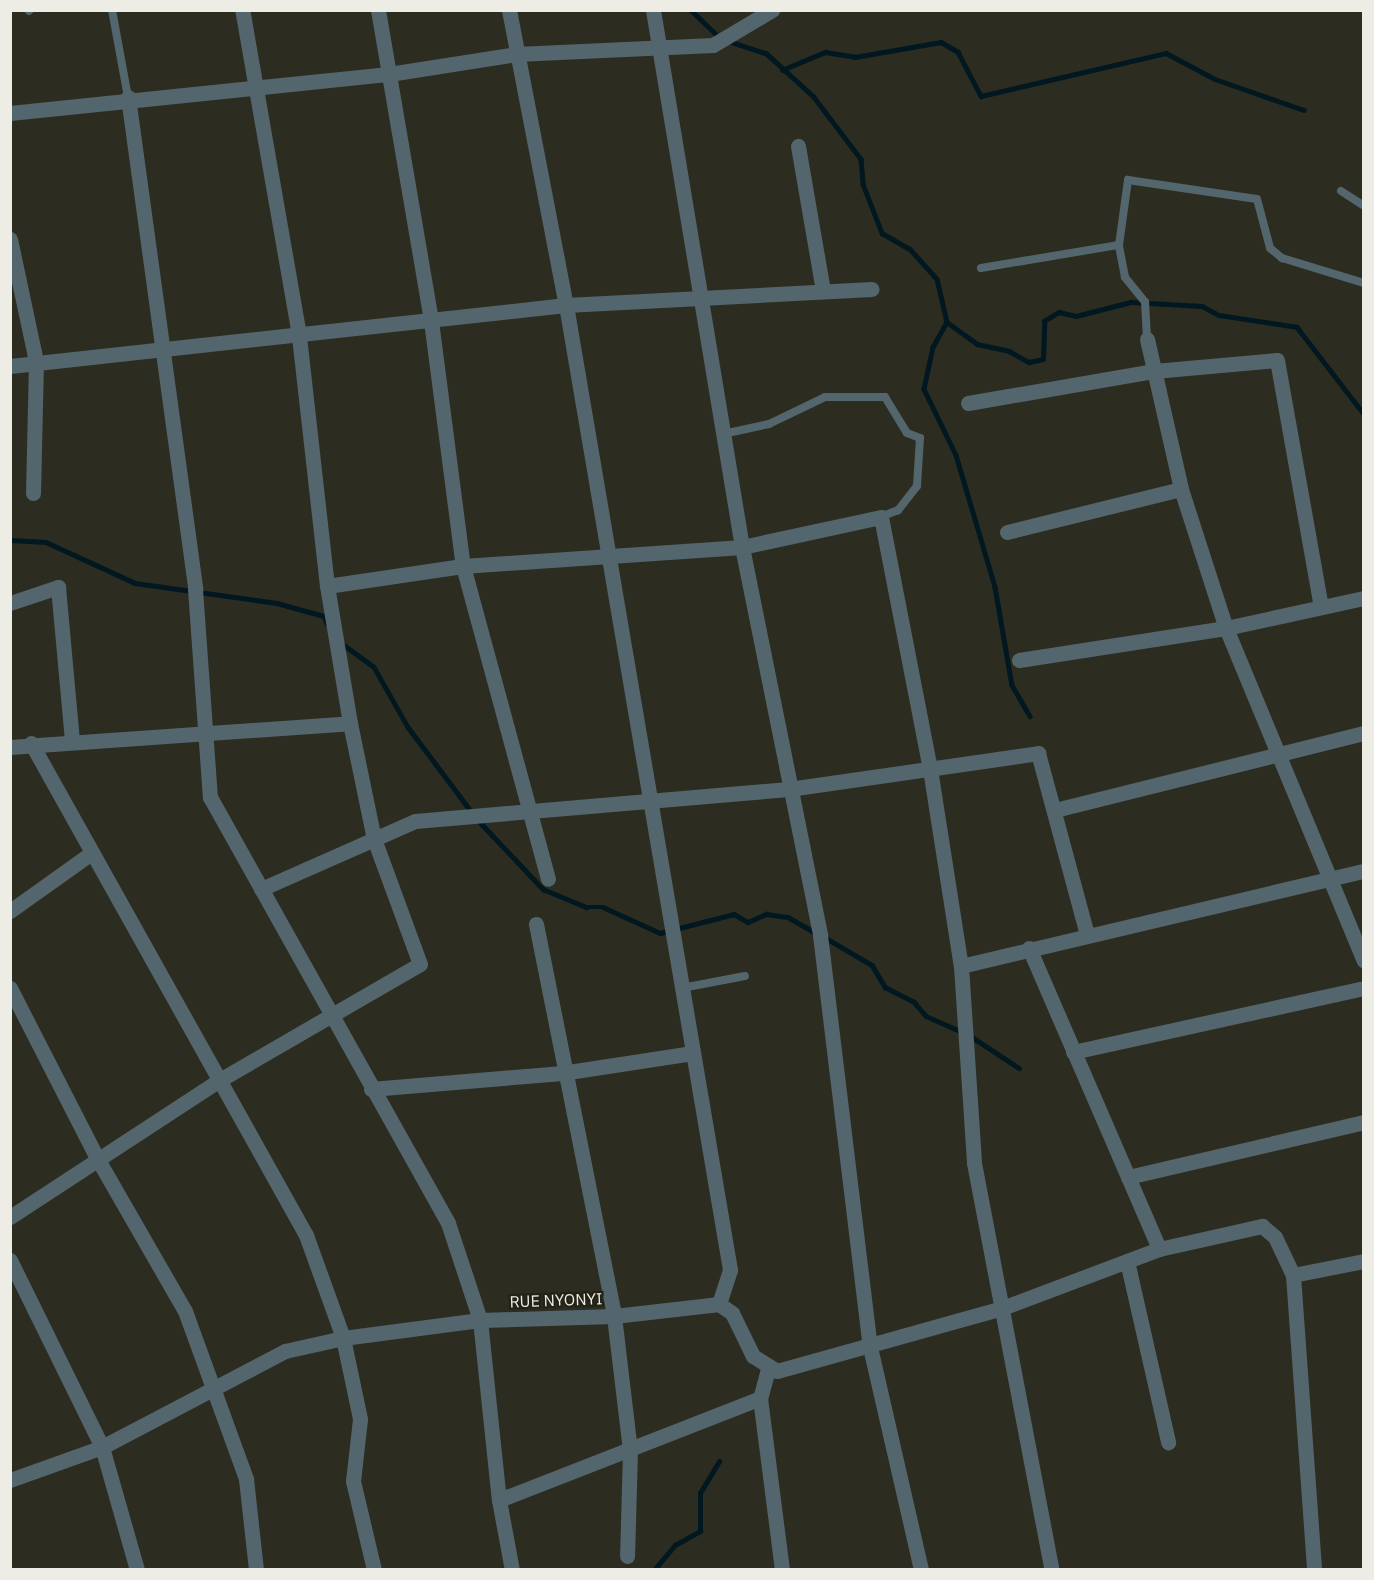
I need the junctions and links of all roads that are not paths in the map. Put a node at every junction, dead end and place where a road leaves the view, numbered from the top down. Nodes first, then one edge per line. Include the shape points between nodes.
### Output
1 (112, 10) edge
2 (243, 10) edge
3 (378, 10) edge
4 (509, 10) edge
5 (653, 10) edge
6 (772, 10) edge
7 (657, 49) junction
8 (516, 54) junction
9 (389, 74) junction
10 (255, 87) junction
11 (128, 97) junction
12 (10, 113) edge
13 (798, 146) dead end
14 (1341, 191) dead end
15 (1364, 206) edge
16 (10, 239) edge
17 (1119, 245) junction
18 (981, 268) dead end
19 (1364, 283) edge
20 (872, 289) dead end
21 (823, 291) junction
22 (698, 296) junction
23 (566, 305) junction
24 (431, 321) junction
25 (299, 334) junction
26 (1147, 339) joint
27 (165, 350) junction
28 (36, 361) junction
29 (10, 366) edge
30 (1154, 371) junction
31 (968, 403) dead end
32 (723, 434) junction
33 (1181, 489) junction
34 (33, 493) dead end
35 (881, 517) junction
36 (1007, 532) dead end
37 (742, 547) junction
38 (607, 555) junction
39 (463, 566) junction
40 (327, 586) junction
41 (1364, 598) edge
42 (10, 603) edge
43 (1321, 607) junction
44 (1226, 628) junction
45 (1019, 660) dead end
46 (350, 723) junction
47 (206, 731) junction
48 (1364, 733) edge
49 (72, 740) junction
50 (31, 743) junction
51 (10, 747) edge
52 (1277, 752) junction
53 (930, 769) junction
54 (789, 789) junction
55 (648, 800) junction
56 (1055, 810) junction
57 (532, 811) junction
58 (374, 839) junction
59 (90, 854) junction
60 (1364, 871) edge
61 (548, 879) dead end
62 (1329, 879) junction
63 (261, 889) junction
64 (10, 911) edge
65 (536, 924) dead end
66 (1087, 935) junction
67 (1029, 948) junction
68 (1364, 961) edge
69 (960, 966) junction
70 (745, 976) dead end
71 (682, 987) junction
72 (10, 988) edge
73 (1364, 988) edge
74 (328, 1014) junction
75 (1073, 1052) junction
76 (692, 1053) junction
77 (562, 1073) junction
78 (218, 1081) junction
79 (371, 1089) junction
80 (1364, 1122) edge
81 (97, 1158) junction
82 (1128, 1177) junction
83 (10, 1217) edge
84 (1159, 1249) junction
85 (10, 1260) edge
86 (1127, 1261) junction
87 (1364, 1261) edge
88 (1293, 1275) junction
89 (719, 1304) junction
90 (1002, 1308) junction
91 (614, 1316) junction
92 (480, 1320) junction
93 (343, 1338) junction
94 (870, 1347) junction
95 (768, 1369) junction
96 (216, 1386) junction
97 (760, 1398) junction
98 (1168, 1442) dead end
99 (102, 1447) junction
100 (630, 1451) junction
101 (10, 1480) edge
102 (499, 1500) junction
103 (627, 1557) dead end
104 (1051, 1568) dead end
105 (137, 1569) edge
106 (256, 1569) edge
107 (374, 1569) edge
108 (512, 1569) edge
109 (782, 1569) edge
110 (921, 1569) edge
111 (1314, 1569) edge

1 - 11 lane
2 - 10 street
3 - 9 street
4 - 8 street
5 - 7 street
6 - 7 street via 721,39
7 - 8 street
7 - 22 street
8 - 9 street
8 - 23 street
9 - 10 street
9 - 24 street
10 - 11 street
10 - 25 street
11 - 12 street
11 - 27 street
13 - 21 street
14 - 15 lane
16 - 28 street
17 - 18 lane
17 - 19 lane via 1128,180 1210,188 1257,199 1270,248 1282,258
17 - 26 lane via 1125,277 1145,306
20 - 21 street
21 - 22 street
22 - 23 street
22 - 32 street
23 - 24 street
23 - 38 street
24 - 25 street
24 - 39 street
25 - 27 street
25 - 40 street
26 - 30 street
27 - 28 street
27 - 47 street via 195,593
28 - 29 street
28 - 34 street
30 - 31 street
30 - 33 street
30 - 43 street via 1277,360
32 - 35 lane via 768,424 825,397 885,397 907,433 920,438 917,486 898,510
32 - 37 street
33 - 36 street
33 - 44 street
35 - 37 street
35 - 53 street
37 - 38 street
37 - 54 street
38 - 39 street
38 - 55 street
39 - 40 street
39 - 57 street
40 - 46 street
41 - 43 street
42 - 49 street via 58,587
43 - 44 street
44 - 45 street
44 - 52 street
46 - 47 street
46 - 58 street
47 - 49 street
47 - 63 street via 210,797
48 - 52 street
49 - 50 street
50 - 51 street
50 - 59 street
52 - 56 street
52 - 62 street
53 - 54 street
53 - 56 street via 1038,753
53 - 69 street
54 - 55 street
54 - 94 street via 820,935
55 - 57 street
55 - 71 street
56 - 66 street
57 - 58 street via 415,821
57 - 61 street
58 - 63 street
58 - 74 street via 420,964
59 - 64 street
59 - 78 street
60 - 62 street
62 - 66 street
62 - 68 street
63 - 74 street
65 - 77 street
66 - 67 street
67 - 69 street
67 - 75 street
69 - 90 street via 968,1023 974,1163
70 - 71 lane
71 - 76 street
72 - 81 street
73 - 75 street
74 - 78 street
74 - 79 street
75 - 82 street
76 - 77 street
76 - 89 street via 730,1270
77 - 79 street
77 - 91 street
78 - 81 street
78 - 93 street via 306,1235
79 - 92 street via 448,1223
80 - 82 street
81 - 83 street
81 - 96 street via 185,1311
82 - 84 street
84 - 86 street
84 - 88 street via 1262,1226 1275,1237
85 - 99 street
86 - 90 street
86 - 98 street
87 - 88 street
88 - 111 street
89 - 91 street, RUE NYONYI
89 - 95 street via 732,1313 753,1356
90 - 94 street
90 - 104 street
91 - 92 street, RUE NYONYI
91 - 100 street
92 - 93 street, RUE NYONYI
92 - 102 street
93 - 96 street, RUE NYONYI via 285,1351
93 - 107 street via 360,1419 353,1481
94 - 95 street
94 - 110 street
95 - 97 street
96 - 99 street, RUE NYONYI
96 - 106 street via 246,1479
97 - 100 street
97 - 109 street
99 - 101 street, RUE NYONYI
99 - 105 street
100 - 102 street
100 - 103 street
102 - 108 street

